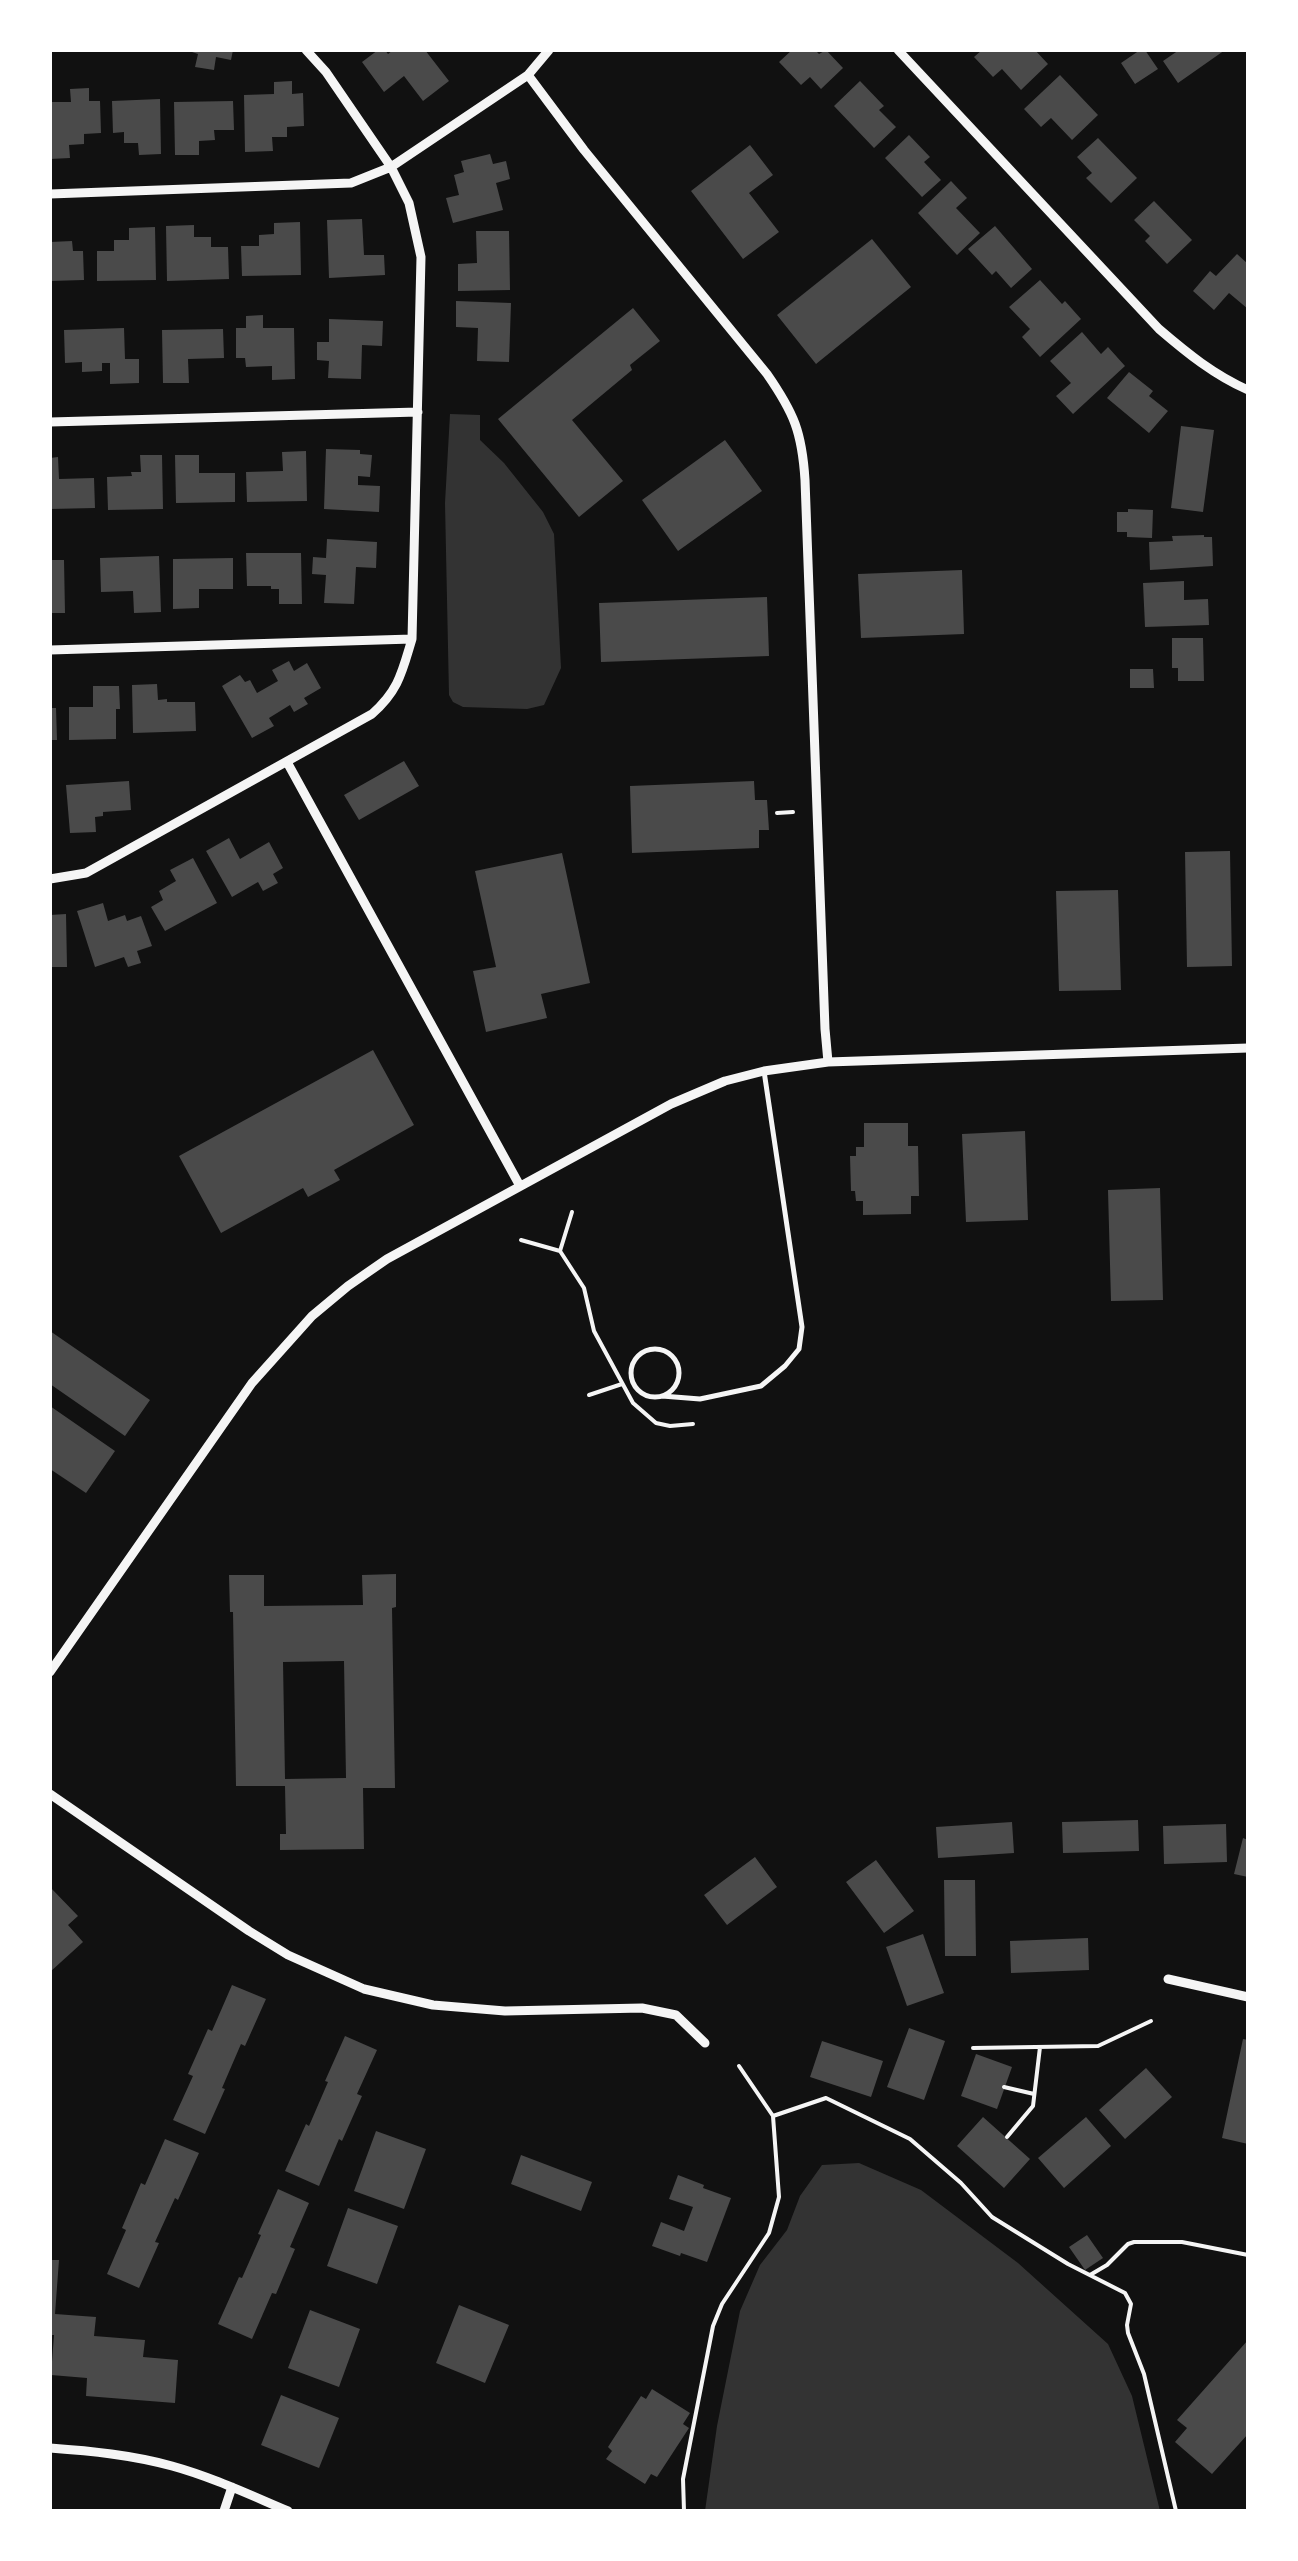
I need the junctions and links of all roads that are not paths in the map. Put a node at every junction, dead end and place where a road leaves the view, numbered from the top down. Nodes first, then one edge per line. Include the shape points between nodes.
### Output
1 (306, 50) edge
2 (549, 50) edge
3 (898, 50) edge
4 (528, 75) junction
5 (391, 167) junction
6 (50, 194) edge
7 (1248, 390) edge
8 (418, 412) junction
9 (50, 422) edge
10 (412, 639) junction
11 (50, 650) edge
12 (288, 762) junction
13 (50, 879) edge
14 (1248, 1048) edge
15 (828, 1062) junction
16 (764, 1071) junction
17 (520, 1186) junction
18 (662, 1396) junction
19 (50, 1672) edge
20 (50, 1794) edge
21 (1168, 1979) dead end
22 (1248, 1997) edge
23 (705, 2043) dead end
24 (50, 2448) edge
25 (232, 2487) junction
26 (224, 2511) edge
27 (288, 2511) edge

1 - 5 street
2 - 4 street
3 - 7 street via 1159,329 1218,376
4 - 5 street
4 - 15 street via 767,374 799,429
5 - 6 street via 336,184
5 - 8 street via 410,202 420,257
8 - 9 street
8 - 10 street
10 - 11 street
10 - 12 street via 400,682 382,705
12 - 13 street via 86,873
12 - 17 street
14 - 15 street
15 - 16 street
16 - 17 street via 671,1104
16 - 18 lane via 802,1327 799,1348 760,1386 700,1399
17 - 19 street via 387,1259 312,1316 228,1414
18 - 18 lane via 639,1392 631,1378 632,1363 649,1349 677,1362 675,1386
20 - 23 street via 249,1931 364,1989 433,2005 505,2011 642,2008 676,2015
21 - 22 street
24 - 25 street via 174,2466
25 - 26 street
25 - 27 street

